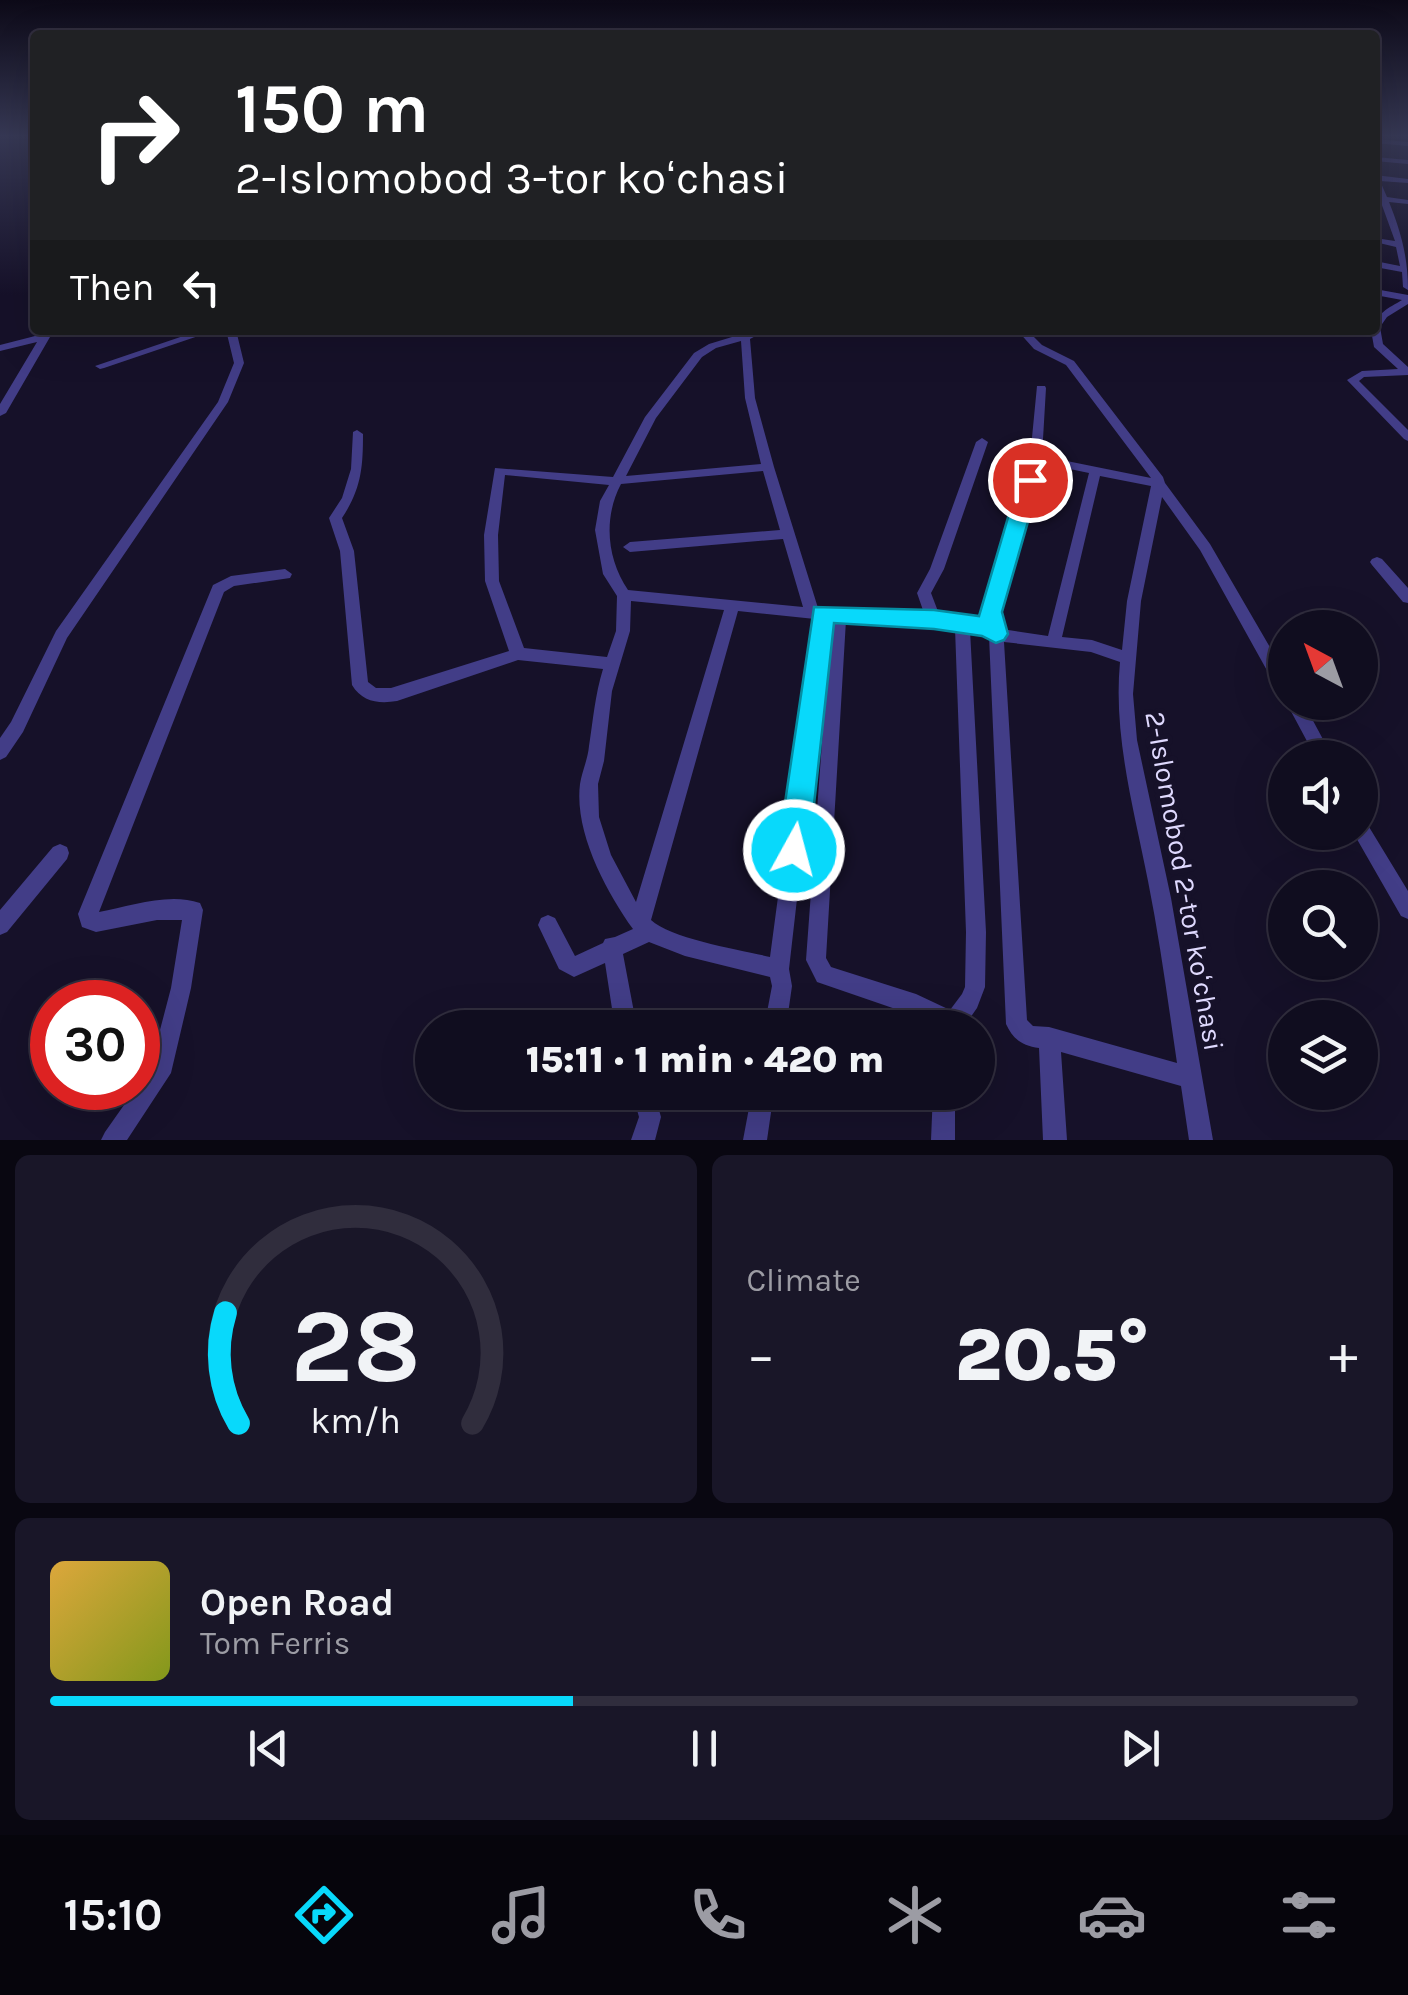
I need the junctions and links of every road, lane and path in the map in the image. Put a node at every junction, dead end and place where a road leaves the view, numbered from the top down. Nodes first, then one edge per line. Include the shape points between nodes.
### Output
1 (1380, 189) edge
2 (1384, 200) junction
3 (1408, 202) edge
4 (1380, 219) edge
5 (1392, 220) junction
6 (1408, 220) edge
7 (1380, 241) edge
8 (1400, 244) junction
9 (1380, 265) edge
10 (1406, 268) edge
11 (1408, 287) edge
12 (1380, 293) edge
13 (1408, 299) edge
14 (1380, 325) edge
15 (41, 335) edge
16 (43, 335) edge
17 (196, 335) edge
18 (232, 335) edge
19 (754, 335) edge
20 (1027, 335) edge
21 (1380, 335) edge
22 (746, 340) junction
23 (0, 348) edge
24 (100, 366) dead end
25 (1041, 388) dead end
26 (0, 414) edge
27 (357, 434) dead end
28 (1408, 437) edge
29 (982, 442) dead end
30 (1036, 458) junction
31 (768, 467) junction
32 (1095, 473) junction
33 (614, 481) junction
34 (1159, 484) junction
35 (788, 534) junction
36 (630, 548) dead end
37 (1376, 562) dead end
38 (285, 574) dead end
39 (624, 595) junction
40 (1408, 598) edge
41 (732, 607) junction
42 (824, 614) junction
43 (934, 620) junction
44 (962, 625) junction
45 (996, 634) junction
46 (1054, 641) junction
47 (518, 654) junction
48 (1268, 657) edge
49 (1126, 658) junction
50 (612, 664) junction
51 (0, 752) edge
52 (1372, 850) edge
53 (60, 853) dead end
54 (1408, 908) edge
55 (548, 924) dead end
56 (0, 925) edge
57 (648, 931) junction
58 (612, 946) junction
59 (779, 969) junction
60 (623, 1010) edge
61 (777, 1010) edge
62 (925, 1010) edge
63 (962, 1010) edge
64 (1050, 1038) junction
65 (1192, 1078) junction
66 (648, 1110) edge
67 (760, 1110) edge
68 (944, 1110) edge
69 (113, 1140) edge
70 (644, 1140) edge
71 (755, 1140) edge
72 (943, 1140) edge
73 (1055, 1140) edge
74 (1201, 1140) edge

1 - 2 street
2 - 3 street
2 - 5 street
4 - 5 street
5 - 6 street
5 - 8 street
7 - 8 street
8 - 10 street
9 - 10 street
10 - 11 street
12 - 13 street
13 - 14 street
15 - 23 street
16 - 26 street
17 - 24 street
18 - 51 street via 239,362 222,402 61,636
19 - 22 street
20 - 34 street via 1070,363
21 - 28 street via 1407,372 1352,380
22 - 31 street via 750,398
22 - 33 street via 698,354
25 - 30 street
27 - 47 street via 357,469 335,522 347,551 360,685 386,696
29 - 43 street via 924,593
30 - 32 street
30 - 45 street via 990,612
31 - 33 street
31 - 35 street
32 - 34 street
32 - 46 street
33 - 39 street via 602,530 610,574
33 - 47 street via 499,471 492,581
34 - 48 street via 1206,547
34 - 49 street, 2-Islomobod 2-tor koʻchasi
35 - 36 street
35 - 42 street
37 - 40 street
38 - 69 street via 218,589 88,914 96,922 193,910 160,1072
39 - 41 street
39 - 50 street
41 - 42 street
41 - 57 street
42 - 43 street
42 - 59 street
42 - 62 street via 816,960 824,974
43 - 44 street
44 - 45 street
44 - 63 street via 976,932 975,987
45 - 46 street
45 - 64 street via 1014,1012 1028,1036
46 - 49 street
47 - 50 street
49 - 65 street, 2-Islomobod 2-tor koʻchasi via 1129,740
50 - 57 street via 589,784 590,818 603,859
52 - 54 street
53 - 56 street
55 - 58 street via 574,966
57 - 58 street
57 - 59 street
58 - 60 street
59 - 61 street
64 - 65 street
64 - 73 street
65 - 74 street, 2-Islomobod 2-tor koʻchasi
66 - 70 street
67 - 71 street
68 - 72 street

